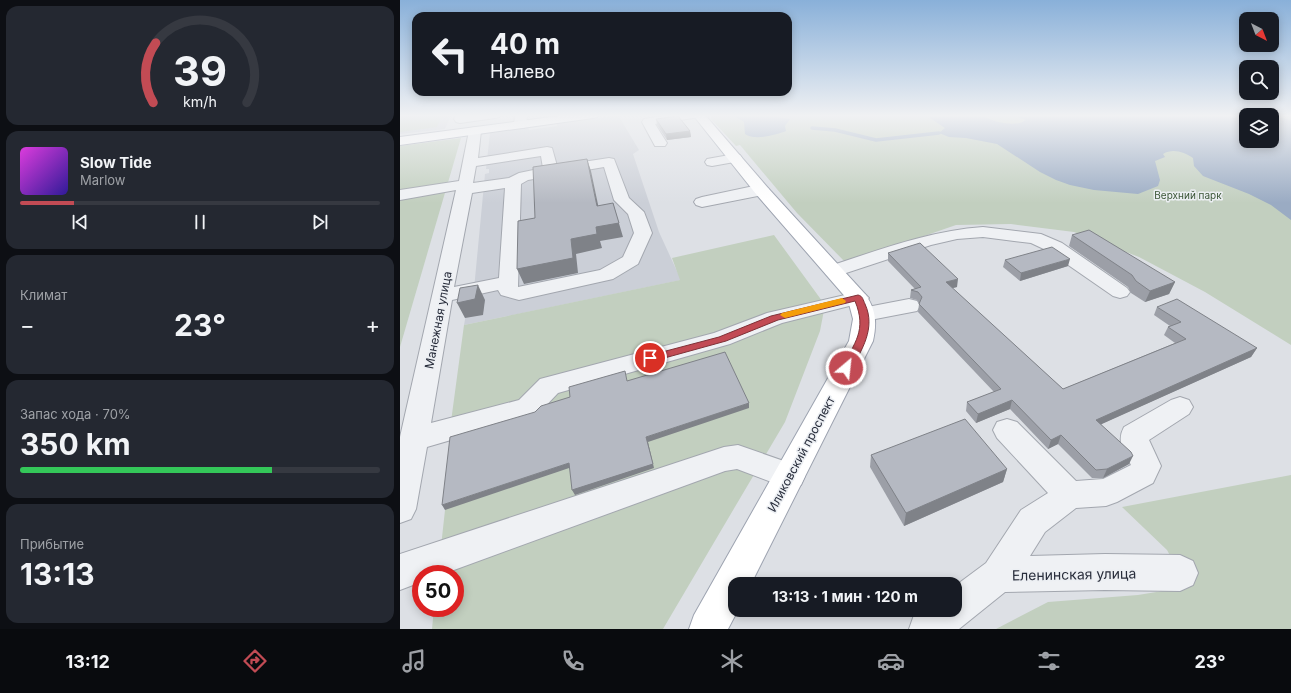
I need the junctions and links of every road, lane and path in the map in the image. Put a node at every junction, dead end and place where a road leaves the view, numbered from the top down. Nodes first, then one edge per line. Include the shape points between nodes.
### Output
1 (469, 144) edge
2 (724, 144) edge
3 (735, 158) junction
4 (712, 162) dead end
5 (470, 163) junction
6 (551, 171) junction
7 (513, 182) junction
8 (465, 187) junction
9 (762, 192) junction
10 (400, 195) edge
11 (702, 202) dead end
12 (834, 271) junction
13 (508, 282) junction
14 (1120, 292) dead end
15 (442, 296) junction
16 (861, 306) junction
17 (909, 306) dead end
18 (1180, 407) dead end
19 (1007, 430) dead end
20 (410, 431) edge
21 (790, 476) junction
22 (1070, 495) junction
23 (400, 509) edge
24 (400, 572) edge
25 (1180, 573) dead end
26 (999, 576) junction
27 (962, 603) edge
28 (944, 617) edge
29 (708, 629) edge
30 (928, 629) edge

1 - 5 street, Манежная улица
2 - 3 main road
3 - 4 street
3 - 9 main road
5 - 6 street via 547,151
5 - 8 street, Манежная улица
6 - 7 street via 524,176
6 - 13 street via 609,162 622,200 636,212 643,233 630,260 606,275 519,294 508,291
7 - 8 street
7 - 13 street
8 - 10 street
8 - 15 street, Манежная улица
9 - 11 street via 749,192
9 - 12 main road
12 - 14 street via 927,240 983,232 1036,238 1055,247
12 - 16 main road
13 - 15 street
15 - 20 street, Манежная улица
16 - 17 street
16 - 20 street via 775,318 722,339 550,386 528,408
16 - 21 main road, Иликовский проспект via 865,327 861,341
18 - 22 street via 1134,435 1134,444 1146,466 1142,474 1106,492
19 - 22 street
20 - 23 street, Манежная улица
21 - 24 street via 738,457 724,459
21 - 29 main road, Иликовский проспект
22 - 26 street via 1034,521
25 - 26 street, Еленинская улица via 1105,572
26 - 27 street, Еленинская улица
28 - 30 street, Еленинская улица

